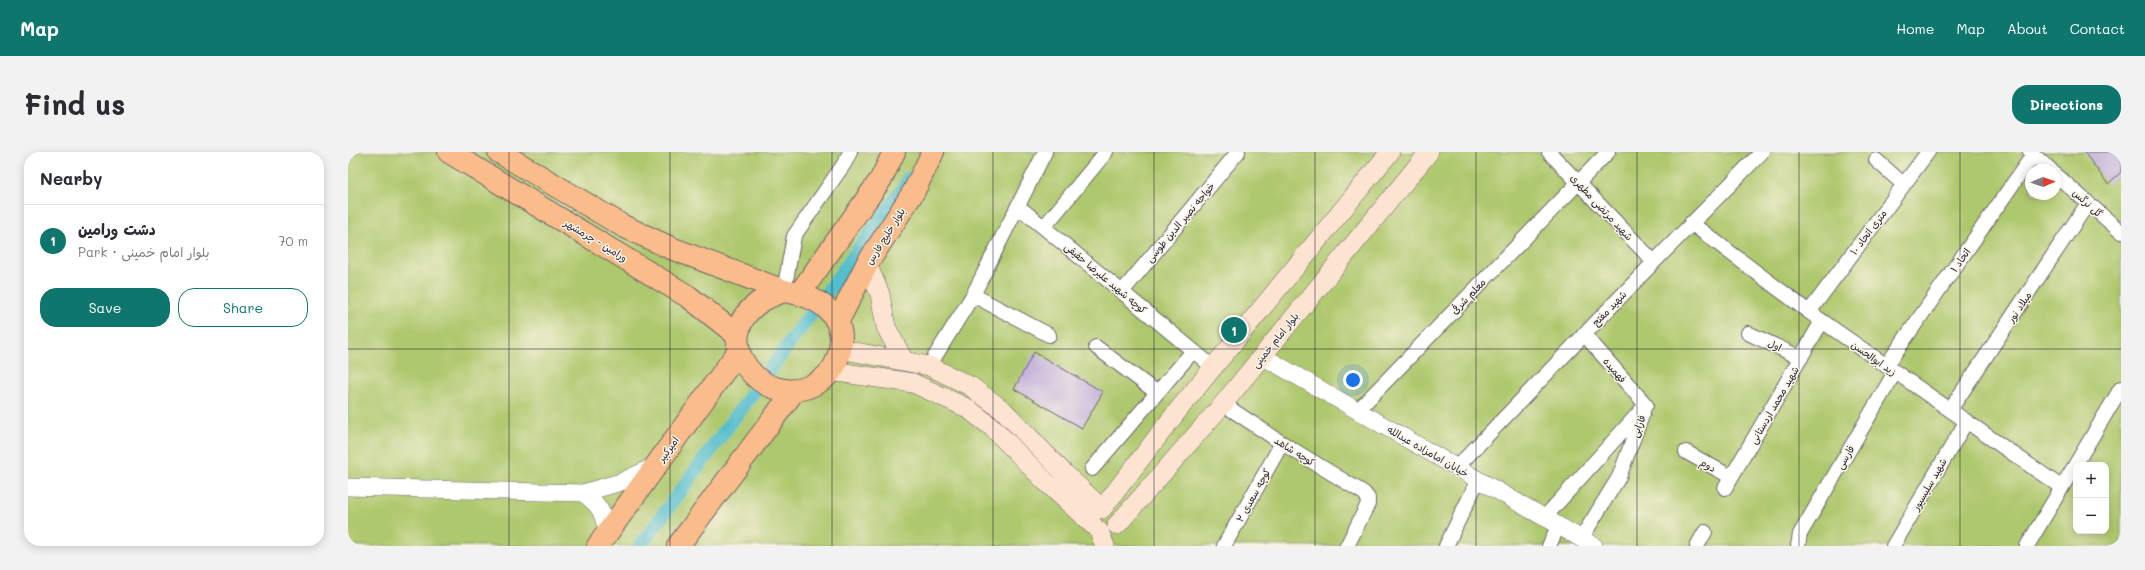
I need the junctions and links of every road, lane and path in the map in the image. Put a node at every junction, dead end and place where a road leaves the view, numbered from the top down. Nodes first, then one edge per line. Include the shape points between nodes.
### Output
1 (449, 152) edge
2 (499, 152) edge
3 (850, 152) edge
4 (894, 152) edge
5 (933, 152) edge
6 (1045, 152) edge
7 (1106, 152) edge
8 (1238, 152) edge
9 (1390, 152) edge
10 (1429, 152) edge
11 (1549, 152) edge
12 (1608, 152) edge
13 (1762, 152) edge
14 (1928, 152) edge
15 (2031, 154) edge
16 (1876, 160) dead end
17 (2044, 164) edge
18 (2061, 179) edge
19 (1579, 182) junction
20 (1903, 184) junction
21 (2088, 203) junction
22 (1019, 207) junction
23 (1691, 223) junction
24 (1044, 227) junction
25 (2121, 232) edge
26 (1654, 262) junction
27 (867, 264) junction
28 (1122, 292) junction
29 (973, 295) junction
30 (813, 302) junction
31 (1809, 312) junction
32 (1822, 321) junction
33 (1748, 333) dead end
34 (1584, 334) junction
35 (1049, 335) dead end
36 (738, 344) junction
37 (1096, 347) dead end
38 (840, 350) junction
39 (1193, 350) junction
40 (1262, 356) junction
41 (1801, 358) junction
42 (904, 361) junction
43 (929, 366) junction
44 (1213, 367) junction
45 (1891, 369) junction
46 (831, 371) junction
47 (2121, 388) edge
48 (794, 391) junction
49 (1156, 392) junction
50 (1223, 404) junction
51 (1646, 405) junction
52 (1950, 410) junction
53 (1357, 411) junction
54 (1966, 422) junction
55 (1282, 443) junction
56 (1686, 452) dead end
57 (657, 465) junction
58 (1458, 466) junction
59 (1092, 469) dead end
60 (1478, 480) junction
61 (1728, 483) joint
62 (348, 487) edge
63 (2061, 487) junction
64 (583, 493) junction
65 (1102, 508) junction
66 (1551, 522) junction
67 (1705, 532) dead end
68 (1107, 534) edge
69 (603, 540) edge
70 (1587, 542) edge
71 (1798, 544) edge
72 (678, 546) edge
73 (1224, 546) edge
74 (1347, 546) edge
75 (1446, 546) edge
76 (1550, 546) edge
77 (1697, 546) edge
78 (1893, 546) edge
79 (2027, 546) edge

1 - 36 main road, ورامین - چرمشهر via 676,290
2 - 30 main road via 623,226 671,248
3 - 30 street via 794,236
4 - 30 main road
5 - 27 main road, بلوار خلیج فارس via 914,191
6 - 22 street
7 - 24 street
8 - 28 street, خواجه نصیر الدین طوسی
9 - 44 main road
10 - 40 main road, بلوار امام خمینی
11 - 19 street, شهید مرتضی مطهری
12 - 19 street, معلم شرقی
13 - 23 street, شهید مفتح
14 - 20 street, ۱۰ متری اتحاد
15 - 17 street
15 - 45 street, اتحاد ۱
16 - 20 street
18 - 21 street, گل نرگس
19 - 26 street, شهید مرتضی مطهری
19 - 53 street, معلم شرقی
20 - 31 street, ۱۰ متری اتحاد
21 - 25 street, گل نرگس
21 - 52 street, میلاد نور
22 - 24 street, کوچه شهید علیرضا حقیقی
22 - 29 street
23 - 26 street, شهید مفتح
23 - 31 street, زید ابوالحسن
24 - 28 street, کوچه شهید علیرضا حقیقی
26 - 34 street, شهید مفتح
27 - 30 main road, بلوار خلیج فارس
27 - 42 main road via 880,294 886,327
28 - 39 street, کوچه شهید علیرضا حقیقی
29 - 35 street
29 - 43 street
30 - 36 main road via 756,304 743,322
30 - 38 main road via 841,335
31 - 32 street, زید ابوالحسن
32 - 41 street, شهید محمد اردستانی
32 - 45 street, زید ابوالحسن
33 - 41 street, اول
34 - 51 street, فهمیده
34 - 58 street, شهید مفتح
36 - 48 main road via 744,366 760,381 779,390
36 - 57 main road, امیرکبیر
37 - 49 street
38 - 42 main road
38 - 46 main road
39 - 44 street, کوچه شهید علیرضا حقیقی
39 - 49 street
40 - 50 main road, بلوار امام خمینی
40 - 53 street, خیابان امامزاده عبدالله
41 - 61 street, شهید محمد اردستانی
42 - 43 main road
43 - 65 main road via 970,386 1004,411
44 - 65 main road
45 - 52 street, زید ابوالحسن
45 - 71 street, فارسی via 1800,534
46 - 48 main road via 821,381
46 - 68 main road via 913,383 967,408 993,428 1046,482
47 - 63 street
48 - 72 main road
49 - 59 street
50 - 55 street, کوچه شاهد
50 - 68 main road, بلوار امام خمینی
51 - 66 street, فارابی
51 - 70 street, فارابی via 1619,476
52 - 54 street, زید ابوالحسن
53 - 58 street, خیابان امامزاده عبدالله
54 - 63 street, زید ابوالحسن
54 - 78 street, شهید سلیسپور
55 - 73 street, کوچه سعدی ۲
55 - 74 street, کوچه شاهد via 1364,493 1368,498 1368,504
56 - 61 street, دوم
57 - 64 street via 621,482
57 - 69 main road, امیرکبیر
58 - 60 street, خیابان امامزاده عبدالله
60 - 66 street, خیابان امامزاده عبدالله
60 - 75 street
62 - 64 street
63 - 79 street
64 - 69 street via 596,502 602,511
65 - 68 main road via 1113,511 1118,517
66 - 70 street, خیابان امامزاده عبدالله
66 - 76 street
67 - 77 street

